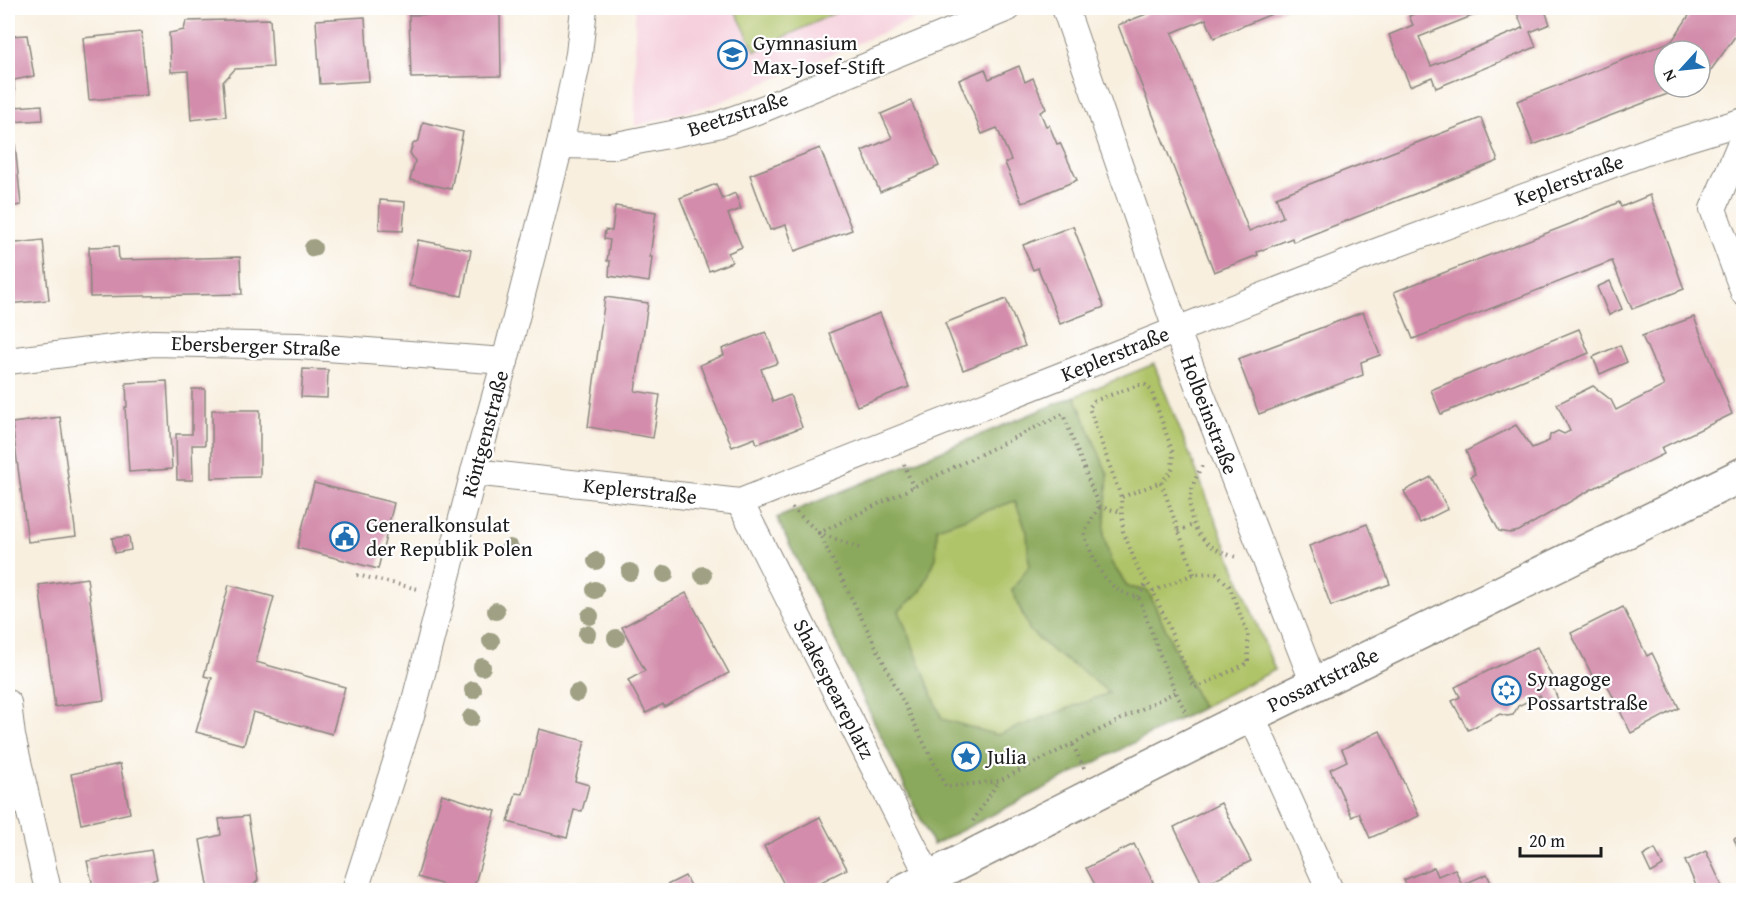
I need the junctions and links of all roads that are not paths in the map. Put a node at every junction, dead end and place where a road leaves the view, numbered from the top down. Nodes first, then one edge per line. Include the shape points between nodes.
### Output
1 (584, 8) edge
2 (1008, 8) edge
3 (1065, 8) edge
4 (1743, 120) edge
5 (1743, 135) edge
6 (560, 144) junction
7 (1743, 293) edge
8 (1176, 329) junction
9 (8, 360) edge
10 (505, 361) junction
11 (474, 472) junction
12 (1743, 474) edge
13 (740, 502) junction
14 (1314, 684) junction
15 (8, 703) edge
16 (1251, 715) junction
17 (10, 737) edge
18 (913, 887) edge
19 (48, 891) edge
20 (355, 891) edge
21 (1330, 891) edge

1 - 6 street, Röntgenstraße via 579,54
2 - 6 street, Beetzstraße via 717,125 612,146
3 - 8 street, Holbeinstraße
4 - 8 street, Keplerstraße via 1648,151
5 - 7 street via 1713,209
6 - 10 street, Röntgenstraße
8 - 13 street, Keplerstraße
8 - 14 street, Holbeinstraße
9 - 10 street, Ebersberger Straße via 153,343 299,346
10 - 11 street, Röntgenstraße
11 - 13 street, Keplerstraße
11 - 20 street, Röntgenstraße via 412,712
12 - 14 street, Possartstraße
13 - 18 street, Shakespeareplatz
14 - 16 street, Possartstraße
15 - 17 street
16 - 18 street, Possartstraße
16 - 21 street
17 - 19 street

